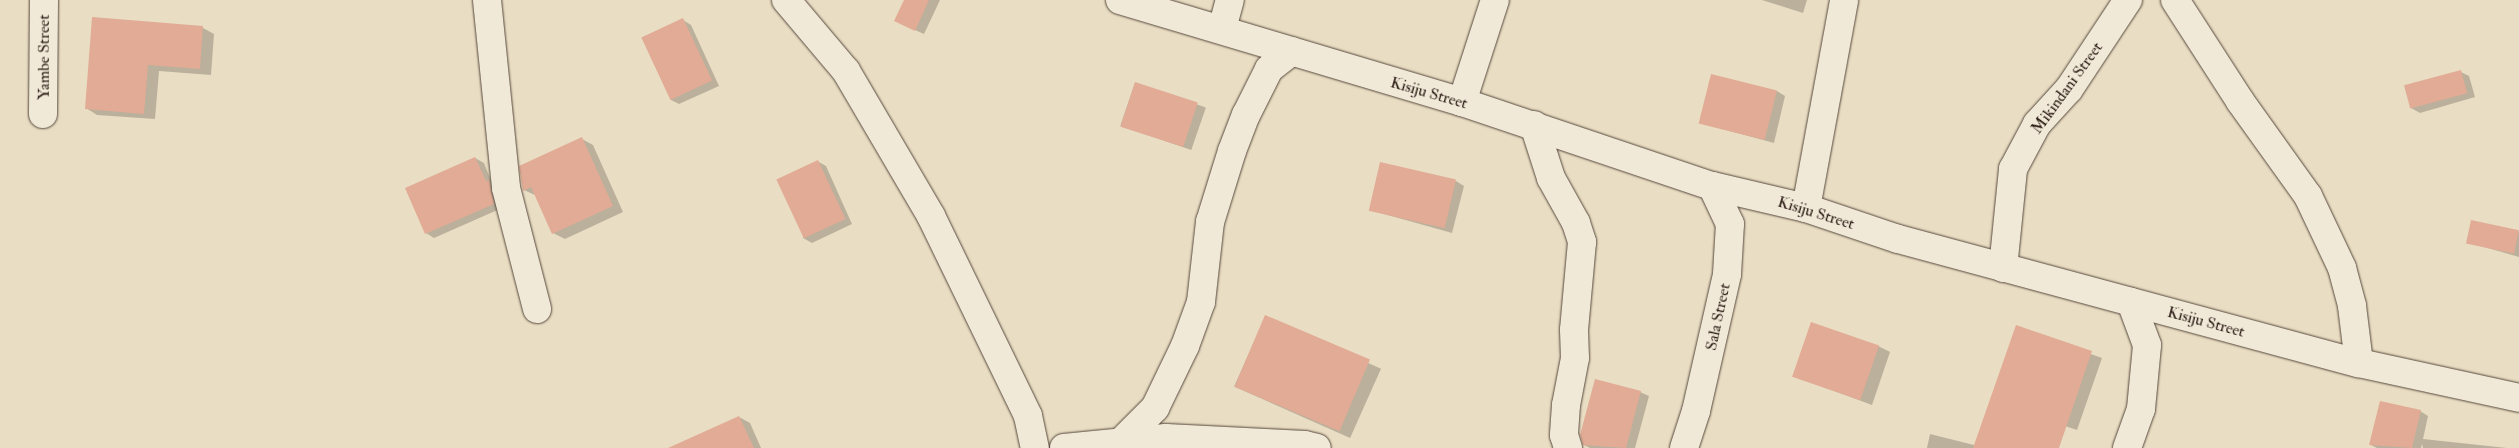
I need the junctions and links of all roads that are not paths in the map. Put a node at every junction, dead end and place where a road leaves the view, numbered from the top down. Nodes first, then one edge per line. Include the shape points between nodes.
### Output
1 (44, 0) edge
2 (487, 0) edge
3 (786, 0) edge
4 (1120, 0) edge
5 (1230, 0) edge
6 (1495, 0) edge
7 (1844, 0) edge
8 (2128, 0) edge
9 (2175, 0) edge
10 (1222, 29) junction
11 (1292, 51) junction
12 (1462, 102) junction
13 (43, 114) dead end
14 (1534, 125) junction
15 (1712, 186) junction
16 (1806, 208) junction
17 (2003, 268) junction
18 (2131, 302) junction
19 (537, 310) dead end
20 (2359, 363) junction
21 (2519, 398) edge
22 (1122, 441) junction
23 (1035, 448) edge
24 (1064, 448) edge
25 (1316, 448) edge
26 (1568, 448) edge
27 (1684, 448) edge
28 (2128, 448) edge

1 - 13 street, Yambe Street
2 - 19 street via 506,188
3 - 23 street via 846,71 931,216 1028,416
4 - 10 street, Kisiju Street
5 - 10 street
6 - 12 street
7 - 16 street
8 - 17 street, Mikindani Street via 2069,89 2038,124 2013,169
9 - 20 street via 2240,101 2308,196 2342,268 2352,306
10 - 11 street, Kisiju Street
11 - 12 street, Kisiju Street
11 - 22 street via 1269,69 1232,151 1210,222 1201,302 1185,346 1155,408
12 - 14 street, Kisiju Street
14 - 15 street, Kisiju Street
14 - 26 street via 1551,178 1576,223 1582,242 1574,330 1575,358 1566,405 1564,435
15 - 16 street, Kisiju Street
15 - 27 street, Sala Street via 1730,224 1727,274 1699,401
16 - 17 street, Kisiju Street via 1898,239
17 - 18 street, Kisiju Street
18 - 20 street, Kisiju Street
18 - 28 street via 2147,345 2141,409
20 - 21 street, Kisiju Street
22 - 24 street
22 - 25 street via 1166,438

